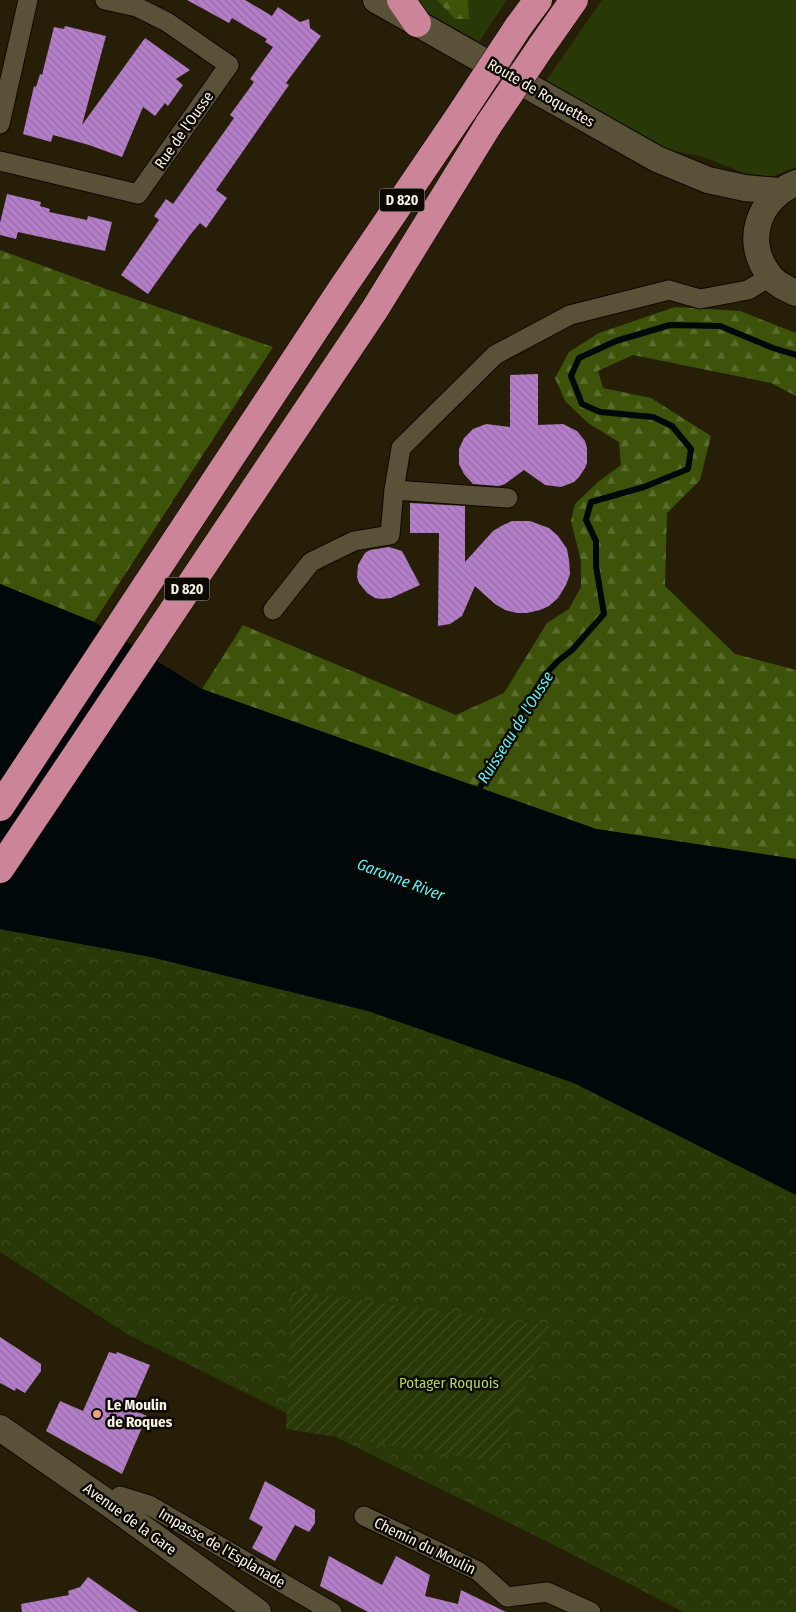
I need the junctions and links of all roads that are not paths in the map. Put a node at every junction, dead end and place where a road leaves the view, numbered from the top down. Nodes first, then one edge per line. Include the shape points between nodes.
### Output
1 (28, 0) edge
2 (105, 0) edge
3 (376, 0) edge
4 (401, 0) edge
5 (538, 0) edge
6 (574, 0) edge
7 (417, 23) junction
8 (0, 124) edge
9 (0, 160) edge
10 (708, 180) junction
11 (787, 187) edge
12 (758, 222) junction
13 (770, 277) junction
14 (796, 293) edge
15 (394, 490) junction
16 (508, 498) dead end
17 (273, 610) dead end
18 (0, 807) edge
19 (0, 869) edge
20 (0, 1428) edge
21 (111, 1505) junction
22 (364, 1516) dead end
23 (507, 1604) edge
24 (258, 1612) edge
25 (332, 1612) edge
26 (591, 1612) edge

1 - 8 street
2 - 9 street, Rue de l'Ousse via 137,7 167,22 229,66 138,194
3 - 7 main road, Route de Roquettes
4 - 7 highway
5 - 18 highway, D 820, bridge via 340,290
6 - 19 highway, D 820, bridge via 488,124 375,309
7 - 10 main road, Route de Roquettes via 657,159
10 - 11 main road, Route de Roquettes via 745,188
10 - 12 main road, Route de Roquettes
11 - 12 main road via 766,205
12 - 13 main road via 756,240 760,258
13 - 14 main road
13 - 15 street via 748,290 700,298 669,290 570,316 495,355 401,448
15 - 16 street
15 - 17 street via 390,535 354,541 311,562
20 - 21 main road, Avenue de la Gare
21 - 24 main road, Avenue de la Gare
21 - 25 street, Impasse de l'Esplanade via 120,1496 149,1505
22 - 23 street, Chemin du Moulin via 478,1571
23 - 26 street via 547,1592

